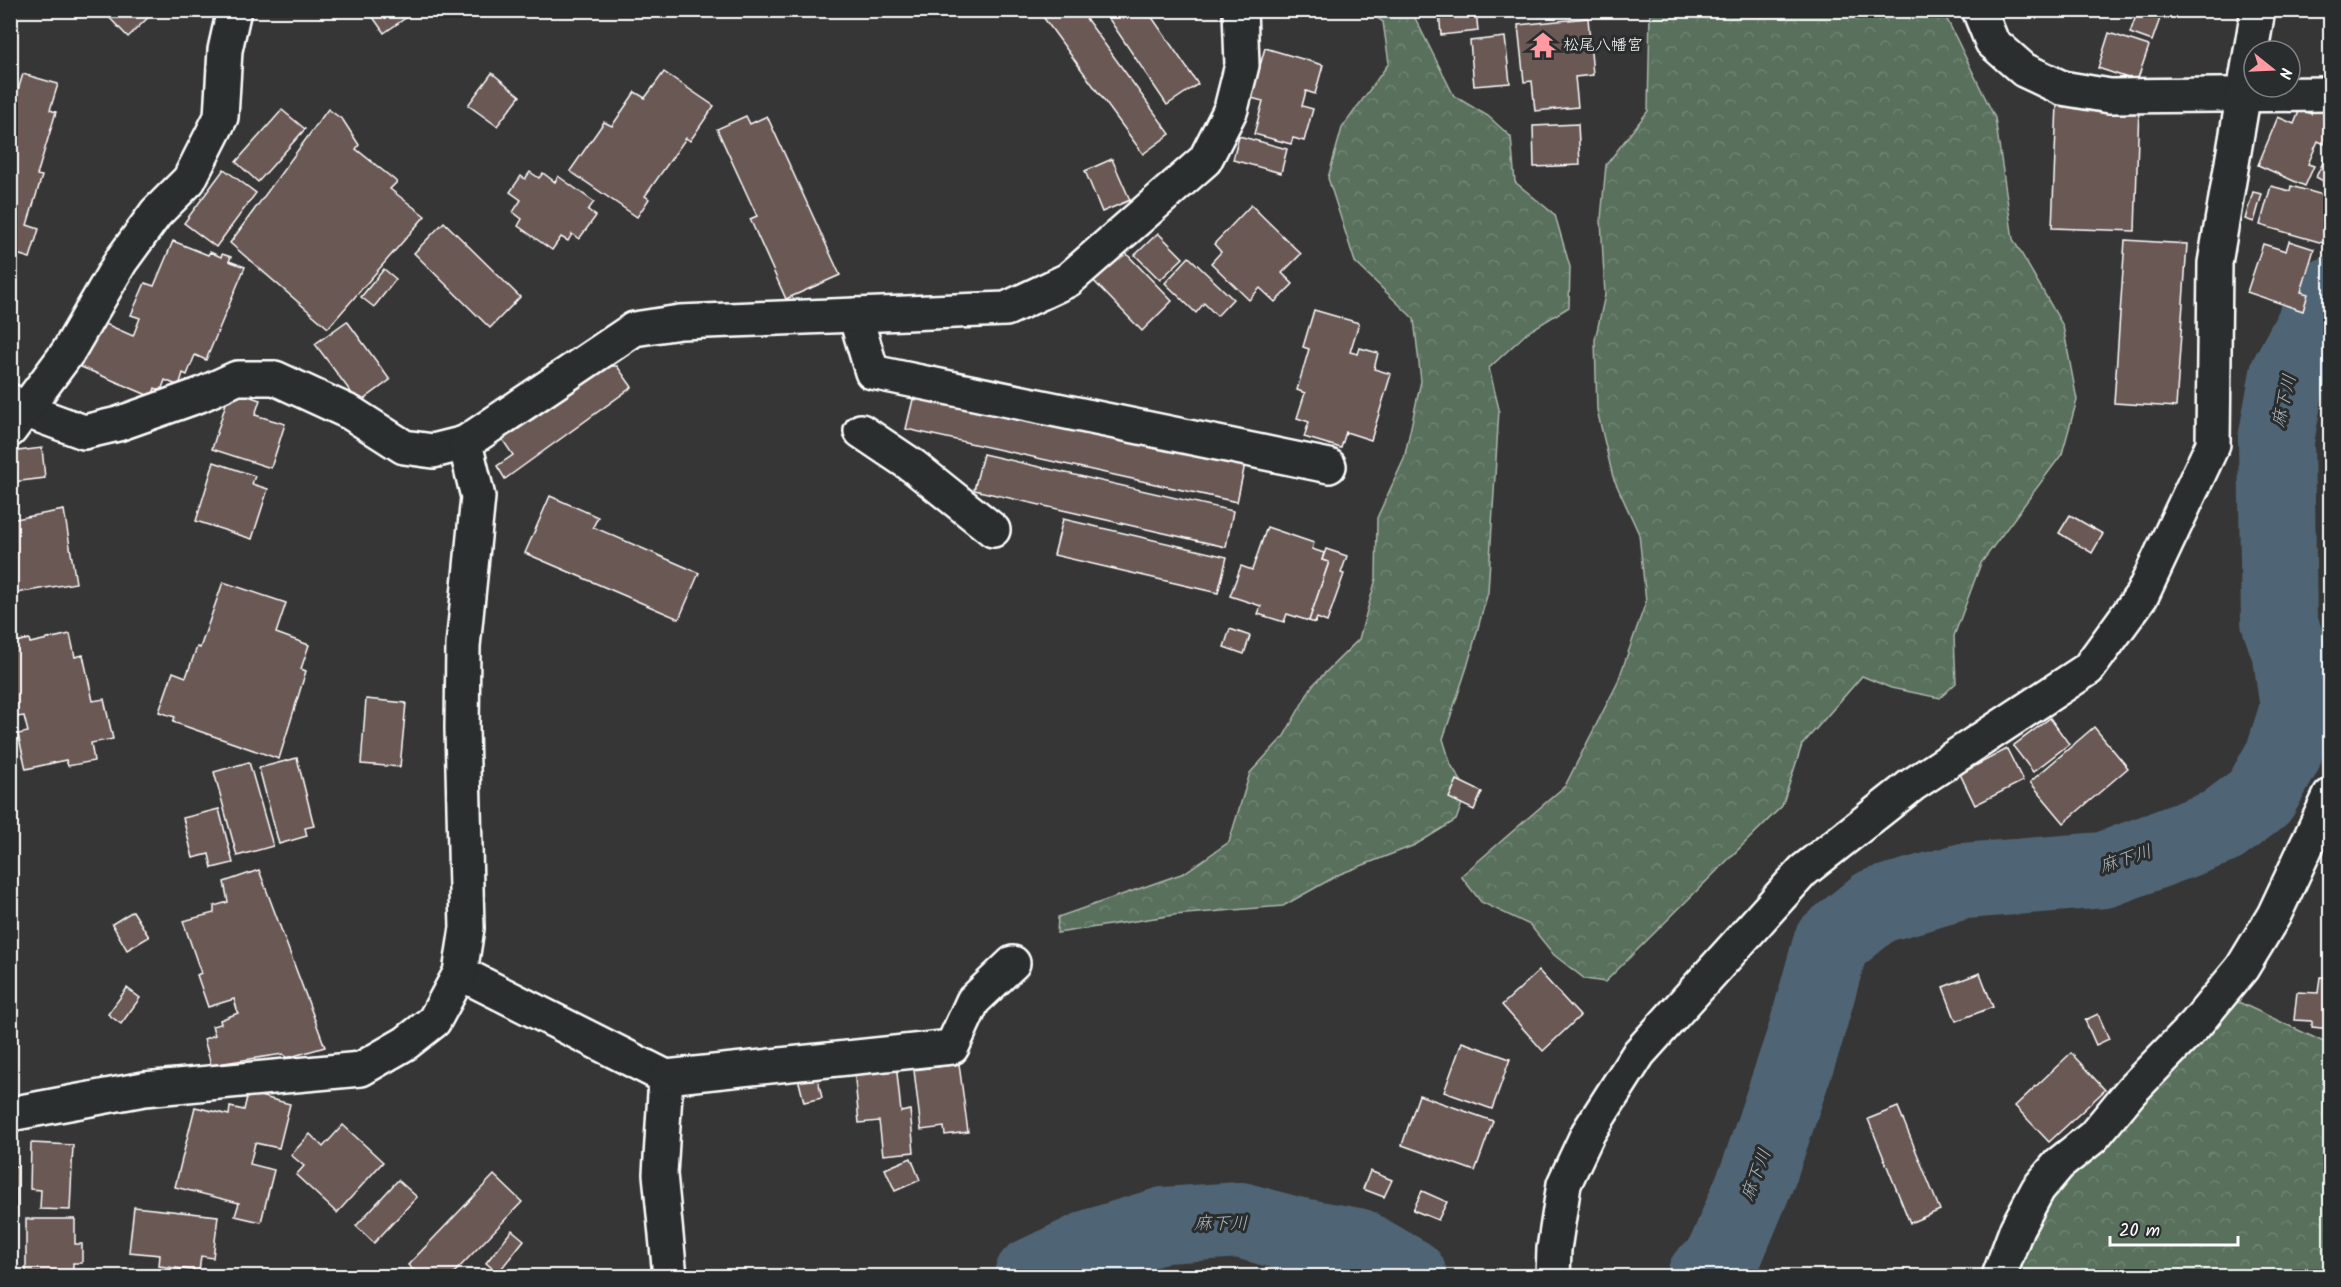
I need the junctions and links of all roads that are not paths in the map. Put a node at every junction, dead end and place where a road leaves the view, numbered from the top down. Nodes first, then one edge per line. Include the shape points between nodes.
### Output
1 (234, 10) edge
2 (1240, 10) edge
3 (1979, 10) edge
4 (2258, 10) edge
5 (2253, 39) edge
6 (2242, 93) edge
7 (2302, 94) edge
8 (2331, 94) edge
9 (2244, 99) edge
10 (855, 315) junction
11 (15, 414) edge
12 (861, 431) dead end
13 (465, 443) junction
14 (1329, 466) dead end
15 (993, 530) dead end
16 (2331, 796) edge
17 (1013, 963) dead end
18 (460, 973) junction
19 (666, 1077) junction
20 (10, 1114) edge
21 (670, 1276) edge
22 (1553, 1276) edge
23 (1999, 1276) edge

1 - 11 street via 225,50 221,117 189,180 156,213 120,261 68,352
2 - 10 street via 1242,65 1231,109 1205,160 1068,280 1006,309
3 - 6 street via 1992,42 2024,70 2062,88 2110,96
4 - 5 street
7 - 8 street
9 - 22 street via 2215,263 2212,444 2142,595 2088,669 1912,785 1803,871 1639,1053 1588,1133 1564,1184
10 - 13 street via 680,322 634,329
10 - 14 street via 872,372
11 - 13 street via 84,432 118,424 237,378 275,378 351,413 404,447 433,451
12 - 15 street via 913,466
13 - 18 street via 478,497 463,646 467,928
16 - 23 street via 2274,915 2242,968 2093,1137 2059,1164 2038,1189 2017,1228
17 - 19 street via 973,1001 952,1047
18 - 19 street
18 - 20 street via 434,1021 361,1069 144,1089
19 - 21 street via 660,1174

